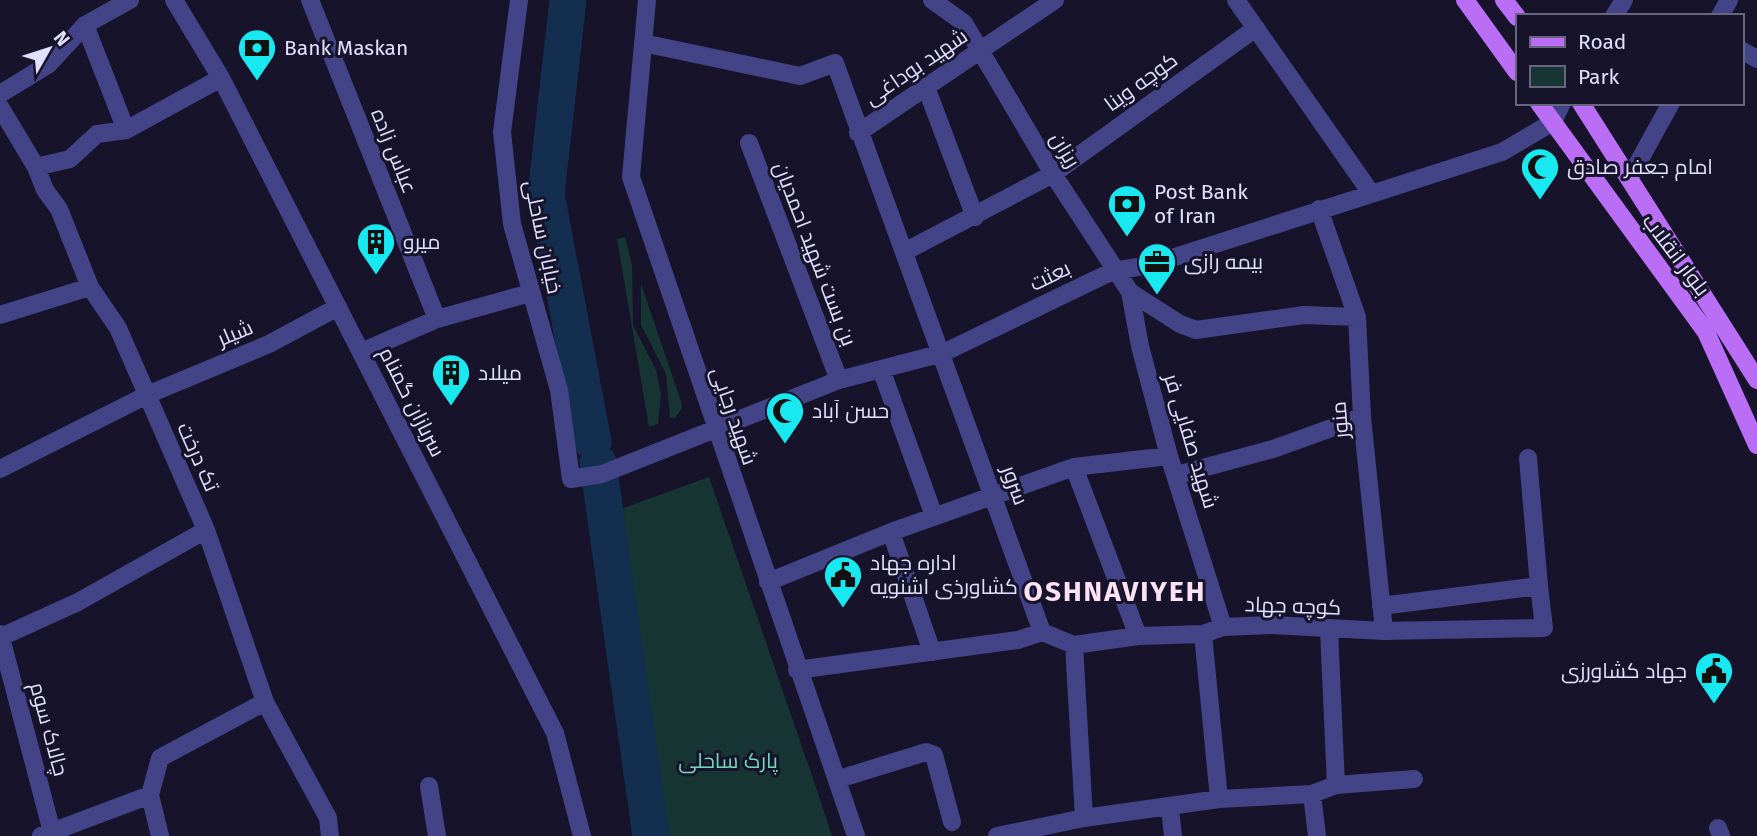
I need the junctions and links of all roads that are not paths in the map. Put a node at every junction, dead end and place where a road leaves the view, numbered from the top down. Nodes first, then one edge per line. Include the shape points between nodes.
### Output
1 (130, 0) edge
2 (174, 0) edge
3 (310, 0) edge
4 (519, 0) edge
5 (647, 0) edge
6 (932, 0) edge
7 (1055, 0) edge
8 (1236, 0) edge
9 (1465, 0) edge
10 (1504, 0) edge
11 (1516, 17) edge
12 (85, 25) junction
13 (1256, 27) junction
14 (643, 43) junction
15 (979, 51) junction
16 (1516, 71) edge
17 (221, 78) junction
18 (926, 87) junction
19 (0, 94) edge
20 (1540, 105) edge
21 (1561, 105) edge
22 (1582, 105) edge
23 (1670, 105) edge
24 (1, 112) edge
25 (1553, 122) junction
26 (126, 130) junction
27 (858, 133) junction
28 (749, 143) dead end
29 (36, 167) junction
30 (1053, 174) junction
31 (1629, 179) junction
32 (1371, 193) junction
33 (1319, 209) junction
34 (975, 217) junction
35 (904, 252) junction
36 (1113, 271) junction
37 (90, 287) junction
38 (1130, 292) junction
39 (530, 293) junction
40 (338, 307) junction
41 (0, 315) edge
42 (1357, 317) junction
43 (437, 319) junction
44 (361, 352) junction
45 (943, 353) junction
46 (881, 369) junction
47 (839, 380) junction
48 (1757, 380) edge
49 (147, 395) junction
50 (1362, 417) junction
51 (715, 431) junction
52 (1757, 445) edge
53 (1169, 456) junction
54 (1528, 458) dead end
55 (1074, 467) junction
56 (0, 469) edge
57 (1177, 475) junction
58 (571, 480) joint
59 (994, 494) junction
60 (934, 516) junction
61 (206, 530) junction
62 (891, 532) junction
63 (768, 582) junction
64 (1539, 586) junction
65 (1381, 607) junction
66 (1223, 627) junction
67 (1329, 630) junction
68 (1384, 631) junction
69 (1042, 632) junction
70 (1203, 634) junction
71 (0, 636) edge
72 (1138, 636) junction
73 (1074, 645) junction
74 (932, 652) junction
75 (797, 670) junction
76 (265, 702) junction
77 (839, 779) junction
78 (1415, 779) dead end
79 (1336, 785) junction
80 (429, 786) dead end
81 (1312, 794) junction
82 (150, 795) junction
83 (1219, 799) junction
84 (1170, 808) junction
85 (1084, 818) junction
86 (952, 822) dead end
87 (49, 834) edge
88 (160, 836) edge
89 (330, 836) edge
90 (437, 836) edge
91 (582, 836) edge
92 (856, 836) edge
93 (997, 836) edge
94 (1173, 836) edge
95 (1317, 836) edge

1 - 12 street
2 - 17 street, سربازان گمنام
3 - 43 street, عباس زاده
4 - 39 street, خیابان ساحلی via 502,132 512,224
5 - 14 street, شهید رجایی
6 - 15 street, ریزان via 964,23
7 - 15 street, شهید بوداغی
8 - 13 street
9 - 16 main road
10 - 11 main road
12 - 19 street via 49,64
12 - 26 street
13 - 30 street, کوچه وینا
13 - 32 street
14 - 27 street via 800,76 835,63
14 - 51 street, شهید رجایی via 631,177
15 - 18 street, شهید بوداغی
15 - 30 street, ریزان
17 - 26 street
17 - 40 street, سربازان گمنام
18 - 27 street, شهید بوداغی
18 - 34 street
20 - 25 main road, بلوار انقلاب
21 - 25 street
22 - 31 main road, بلوار انقلاب
23 - 31 street
24 - 29 street, تک درخت
25 - 32 street, بعثت via 1502,152
25 - 52 main road, بلوار انقلاب via 1706,332
26 - 29 street via 97,134 70,159
27 - 35 street, شهید بوداغی
28 - 47 street, بن بست شهید احمدیان
29 - 37 street, تک درخت via 59,209
30 - 34 street, کوچه وینا
30 - 36 street, ریزان
31 - 48 main road, بلوار انقلاب
32 - 33 street, بعثت
33 - 36 street, بعثت via 1150,265
33 - 42 street, منور
34 - 35 street, کوچه وینا
35 - 45 street, شهید بوداغی
36 - 38 street, شهید صفایی فر
36 - 45 street, بعثت
37 - 41 street
37 - 49 street, تک درخت via 118,328
38 - 42 street via 1196,330 1304,315
38 - 53 street, شهید صفایی فر
39 - 43 street
39 - 58 street, خیابان ساحلی via 559,390
40 - 44 street, سربازان گمنام
40 - 49 street, شیلر via 269,344
42 - 50 street, منور
43 - 44 street
44 - 91 street, سربازان گمنام via 555,733
45 - 46 street, بعثت
45 - 59 street, سرور
46 - 47 street, بعثت
46 - 60 street
47 - 51 street, بعثت
49 - 56 street, شیلر
49 - 61 street, تک درخت
50 - 57 street via 1273,449
50 - 65 street, منور
51 - 58 street, بعثت via 602,474
51 - 63 street, شهید رجایی
53 - 55 street
53 - 57 street, شهید صفایی فر
54 - 64 street
55 - 59 street
55 - 72 street
57 - 66 street, شهید صفایی فر
59 - 60 street
59 - 69 street, سرور
60 - 62 street
61 - 71 street via 78,602
61 - 76 street, تک درخت
62 - 63 street
62 - 74 street
63 - 75 street, شهید رجایی
64 - 65 street
64 - 68 street, کوچه جهاد via 1544,628
65 - 68 street, منور
66 - 67 street, کوچه جهاد
66 - 70 street, کوچه جهاد
67 - 68 street, کوچه جهاد
67 - 79 street
69 - 73 street
69 - 74 street via 1018,640
70 - 72 street, کوچه جهاد
70 - 83 street
71 - 87 street, چالاک سوم
72 - 73 street, کوچه جهاد
73 - 85 street
74 - 75 street
75 - 77 street, شهید رجایی
76 - 82 street via 160,758
76 - 89 street, تک درخت via 328,818
77 - 86 street via 926,751 934,755
77 - 92 street, شهید رجایی
78 - 79 street
79 - 81 street
80 - 90 street
81 - 83 street
81 - 95 street
82 - 87 street
82 - 88 street
83 - 84 street
84 - 85 street
84 - 94 street
85 - 93 street

